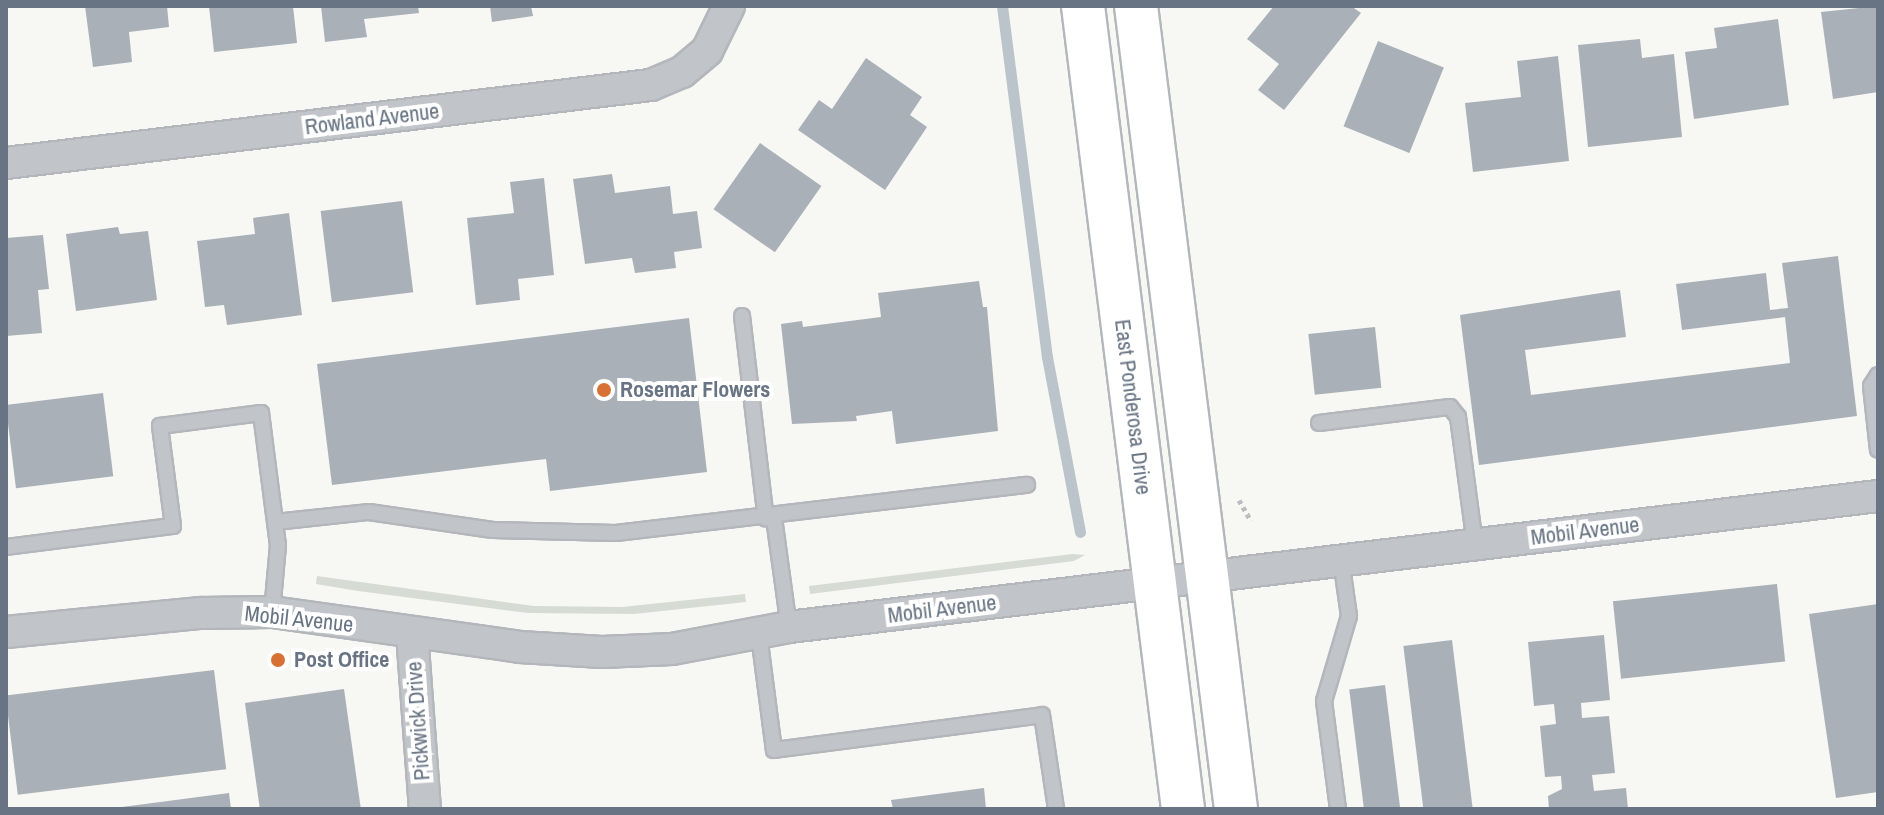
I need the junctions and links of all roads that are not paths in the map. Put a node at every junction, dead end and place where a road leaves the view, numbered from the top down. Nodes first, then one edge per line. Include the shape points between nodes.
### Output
1 (1083, 6) edge
2 (1136, 6) edge
3 (724, 20) edge
4 (6, 163) edge
5 (742, 316) dead end
6 (1878, 375) edge
7 (1319, 423) dead end
8 (1878, 450) edge
9 (1027, 485) dead end
10 (1878, 496) edge
11 (770, 519) junction
12 (275, 522) junction
13 (1475, 544) junction
14 (6, 547) edge
15 (1341, 559) junction
16 (1207, 576) junction
17 (1156, 582) junction
18 (272, 612) junction
19 (789, 627) junction
20 (6, 632) edge
21 (412, 633) junction
22 (759, 635) junction
23 (425, 809) edge
24 (1056, 809) edge
25 (1183, 809) edge
26 (1236, 809) edge
27 (1338, 809) edge

1 - 17 main road, East Ponderosa Drive
2 - 16 main road
3 - 4 street, Rowland Avenue via 682,72 651,85
5 - 11 lane
6 - 8 lane via 1871,386
7 - 13 lane via 1450,407 1458,417
9 - 11 lane
10 - 13 street, Mobil Avenue
11 - 12 lane via 593,533 493,530 369,512
11 - 19 lane
12 - 14 lane via 261,413 160,426 173,526
12 - 18 lane
13 - 15 street, Mobil Avenue
15 - 16 street, Mobil Avenue
15 - 27 lane via 1349,616 1324,701
16 - 17 street, Mobil Avenue
16 - 26 main road
17 - 19 street, Mobil Avenue
17 - 25 main road, East Ponderosa Drive
18 - 20 street, Mobil Avenue via 201,613
18 - 21 street, Mobil Avenue
19 - 22 street, Mobil Avenue
21 - 22 street, Mobil Avenue via 602,652 672,649
21 - 23 street, Pickwick Drive
22 - 24 lane via 774,750 1042,715

